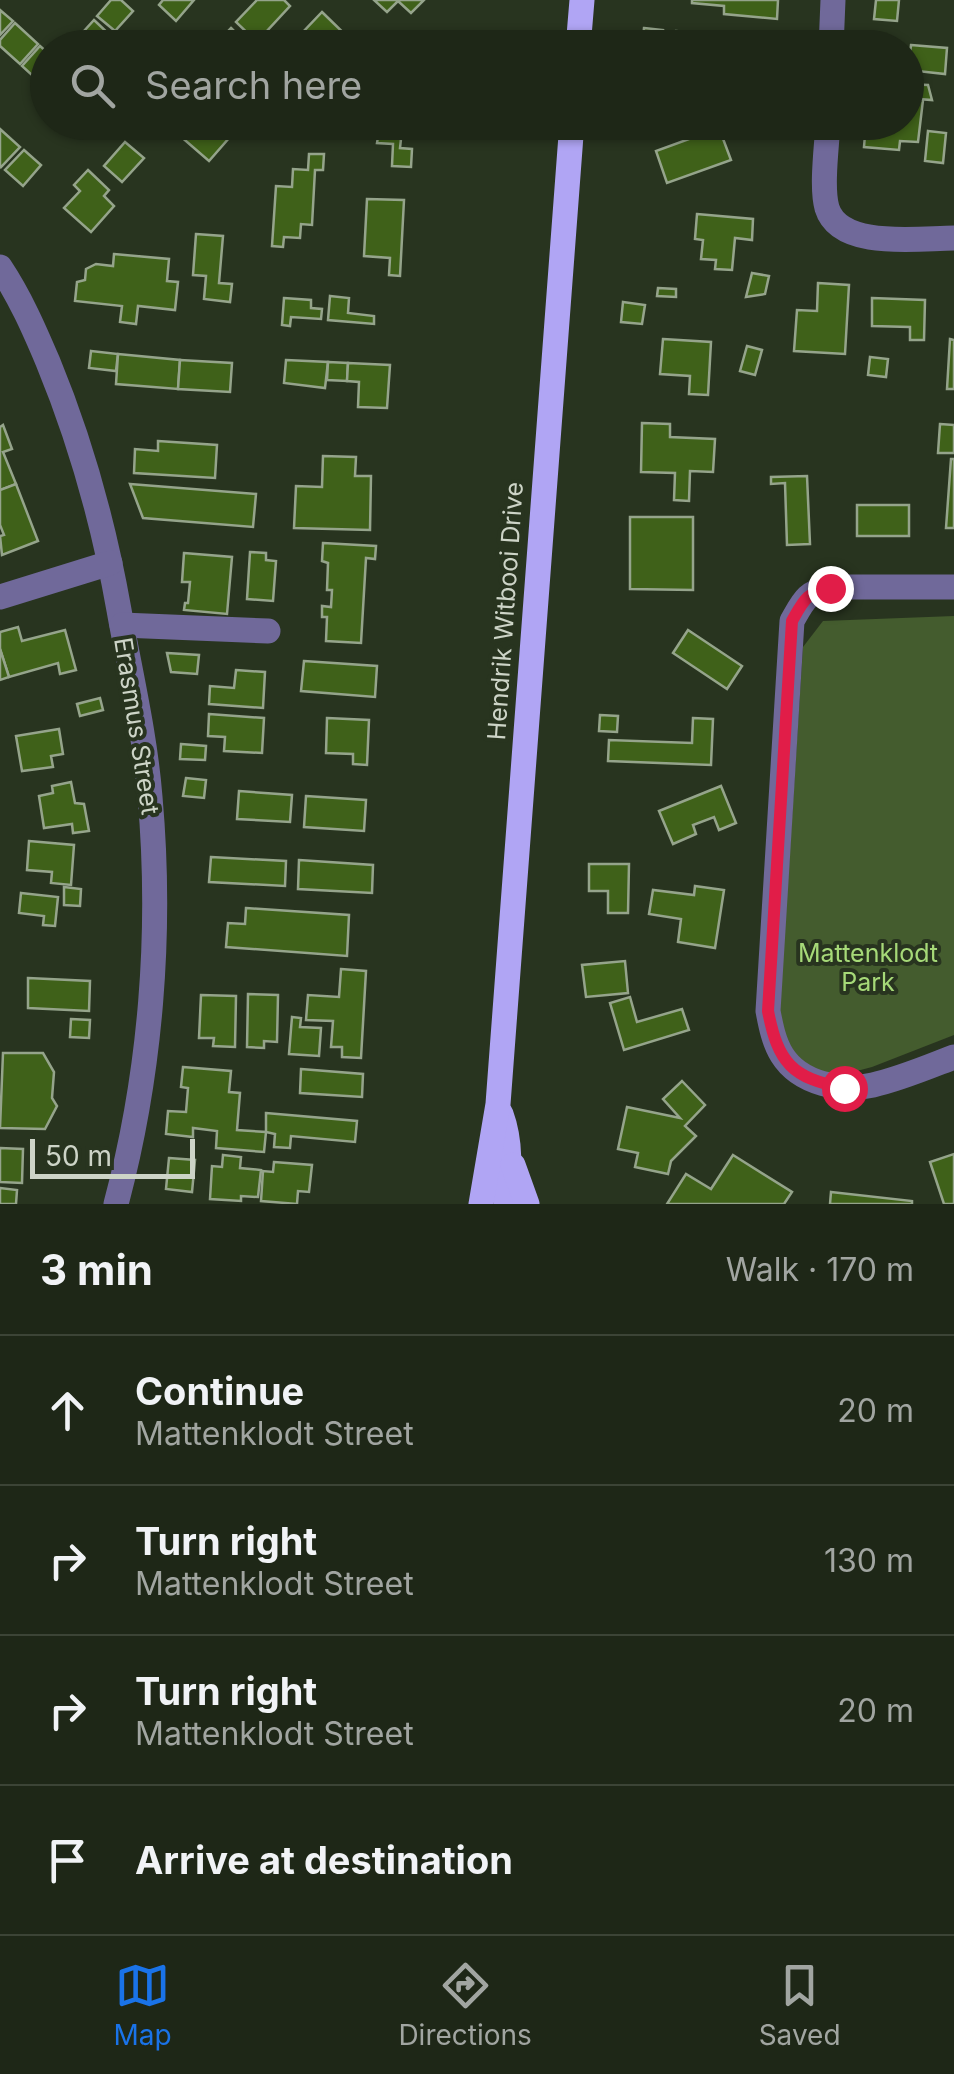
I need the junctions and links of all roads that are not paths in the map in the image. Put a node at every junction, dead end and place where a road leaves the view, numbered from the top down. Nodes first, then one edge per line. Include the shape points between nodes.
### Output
1 (582, 0) edge
2 (833, 0) edge
3 (580, 30) edge
4 (832, 30) edge
5 (571, 140) edge
6 (827, 140) edge
7 (954, 238) edge
8 (0, 268) edge
9 (110, 564) junction
10 (954, 587) edge
11 (0, 597) edge
12 (122, 625) junction
13 (268, 631) dead end
14 (954, 1058) edge
15 (498, 1104) junction
16 (510, 1156) junction
17 (116, 1204) edge
18 (481, 1204) edge
19 (506, 1204) edge
20 (528, 1204) edge

1 - 3 main road
2 - 4 street
5 - 15 main road, Hendrik Witbooi Drive
6 - 7 street via 828,209 842,230 867,238
8 - 9 street, Erasmus Street via 65,403
9 - 11 street
9 - 12 street, Erasmus Street
10 - 14 street via 815,591 792,621 768,1011 784,1059 815,1082 872,1086
12 - 13 street
12 - 17 street, Erasmus Street via 150,796 155,940 151,1012
15 - 16 main road, Hendrik Witbooi Drive
15 - 18 main road, Hendrik Witbooi Drive
16 - 19 main road, Hendrik Witbooi Drive
16 - 20 main road

